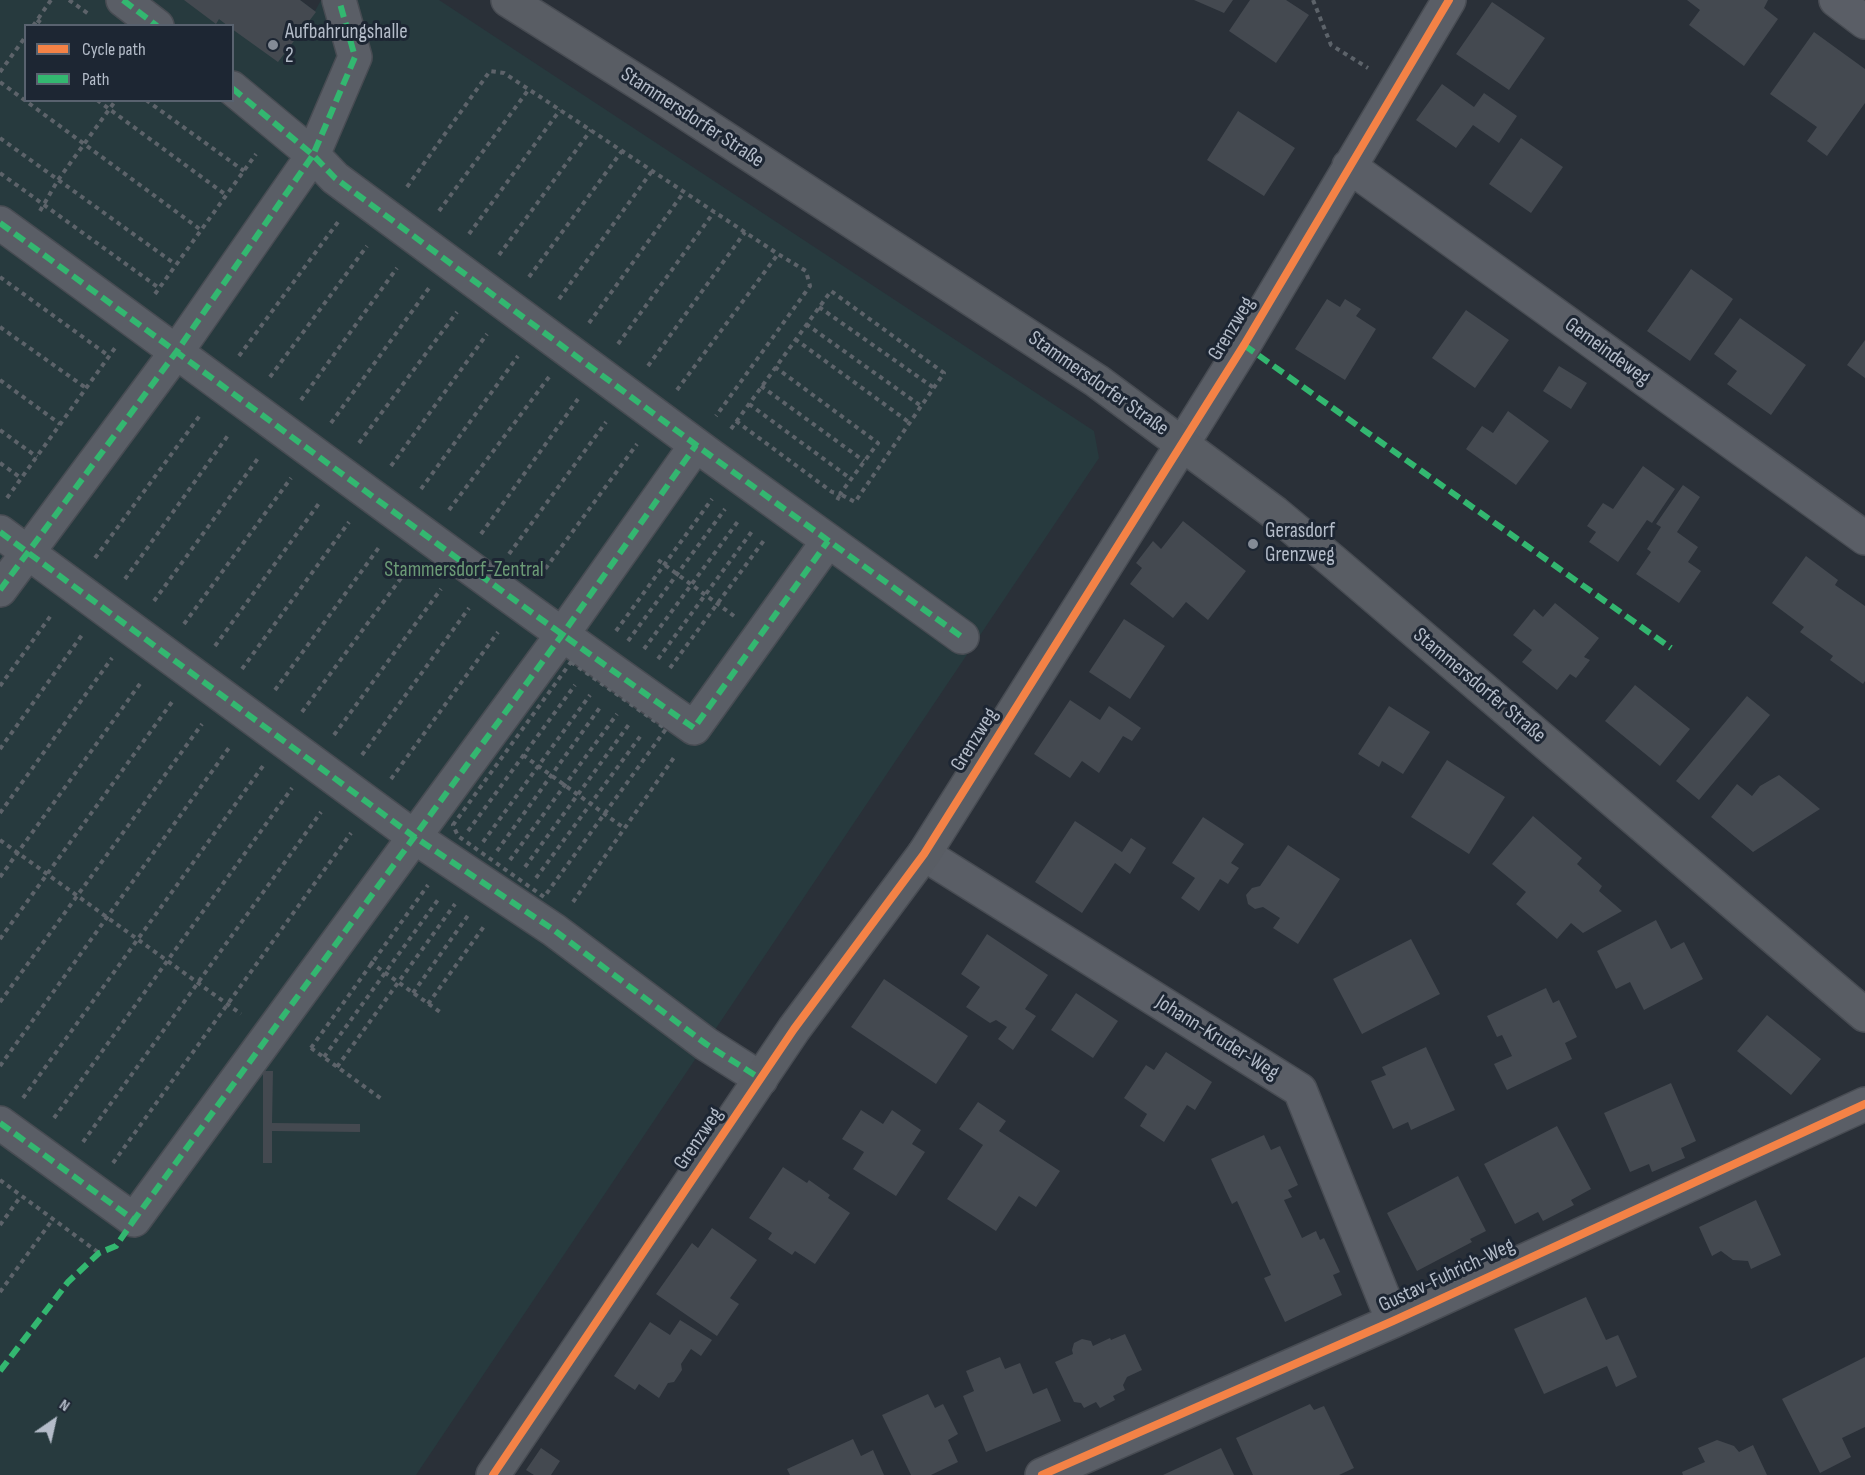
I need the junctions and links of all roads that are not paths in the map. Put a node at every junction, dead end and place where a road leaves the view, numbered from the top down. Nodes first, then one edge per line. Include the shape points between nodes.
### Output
1 (123, 0) edge
2 (339, 0) edge
3 (508, 0) edge
4 (1449, 0) edge
5 (1836, 0) edge
6 (1865, 22) edge
7 (154, 24) edge
8 (234, 90) edge
9 (313, 155) junction
10 (1349, 165) junction
11 (10, 231) edge
12 (177, 351) junction
13 (1183, 443) junction
14 (704, 451) junction
15 (0, 532) edge
16 (823, 537) junction
17 (1865, 538) edge
18 (28, 552) junction
19 (0, 590) edge
20 (562, 635) junction
21 (962, 637) dead end
22 (413, 836) junction
23 (924, 854) junction
24 (1865, 1015) edge
25 (761, 1079) junction
26 (1865, 1104) edge
27 (1, 1124) edge
28 (1393, 1321) junction
29 (493, 1475) edge
30 (1042, 1475) edge

1 - 7 street
2 - 9 street via 355,57
3 - 13 main road, Stammersdorfer Straße via 1078,368
4 - 10 street, Grenzweg
5 - 6 street
8 - 9 street
9 - 12 street
9 - 14 street via 335,178
10 - 13 street, Grenzweg
10 - 17 street, Gemeindeweg
11 - 12 street
12 - 18 street
12 - 20 street
13 - 23 main road, Grenzweg
13 - 24 main road, Stammersdorfer Straße via 1334,562
14 - 16 street
14 - 20 street via 630,540
15 - 18 street
16 - 20 street via 761,636 694,728
16 - 21 street
18 - 19 street
18 - 22 street
20 - 22 street via 500,739
22 - 25 street via 554,930 706,1044
22 - 27 street via 134,1220
23 - 25 main road, Grenzweg
23 - 28 street, Johann-Kruder-Weg via 1300,1090
25 - 29 main road, Grenzweg
26 - 28 street, Gustav-Fuhrich-Weg
28 - 30 street, Gustav-Fuhrich-Weg

